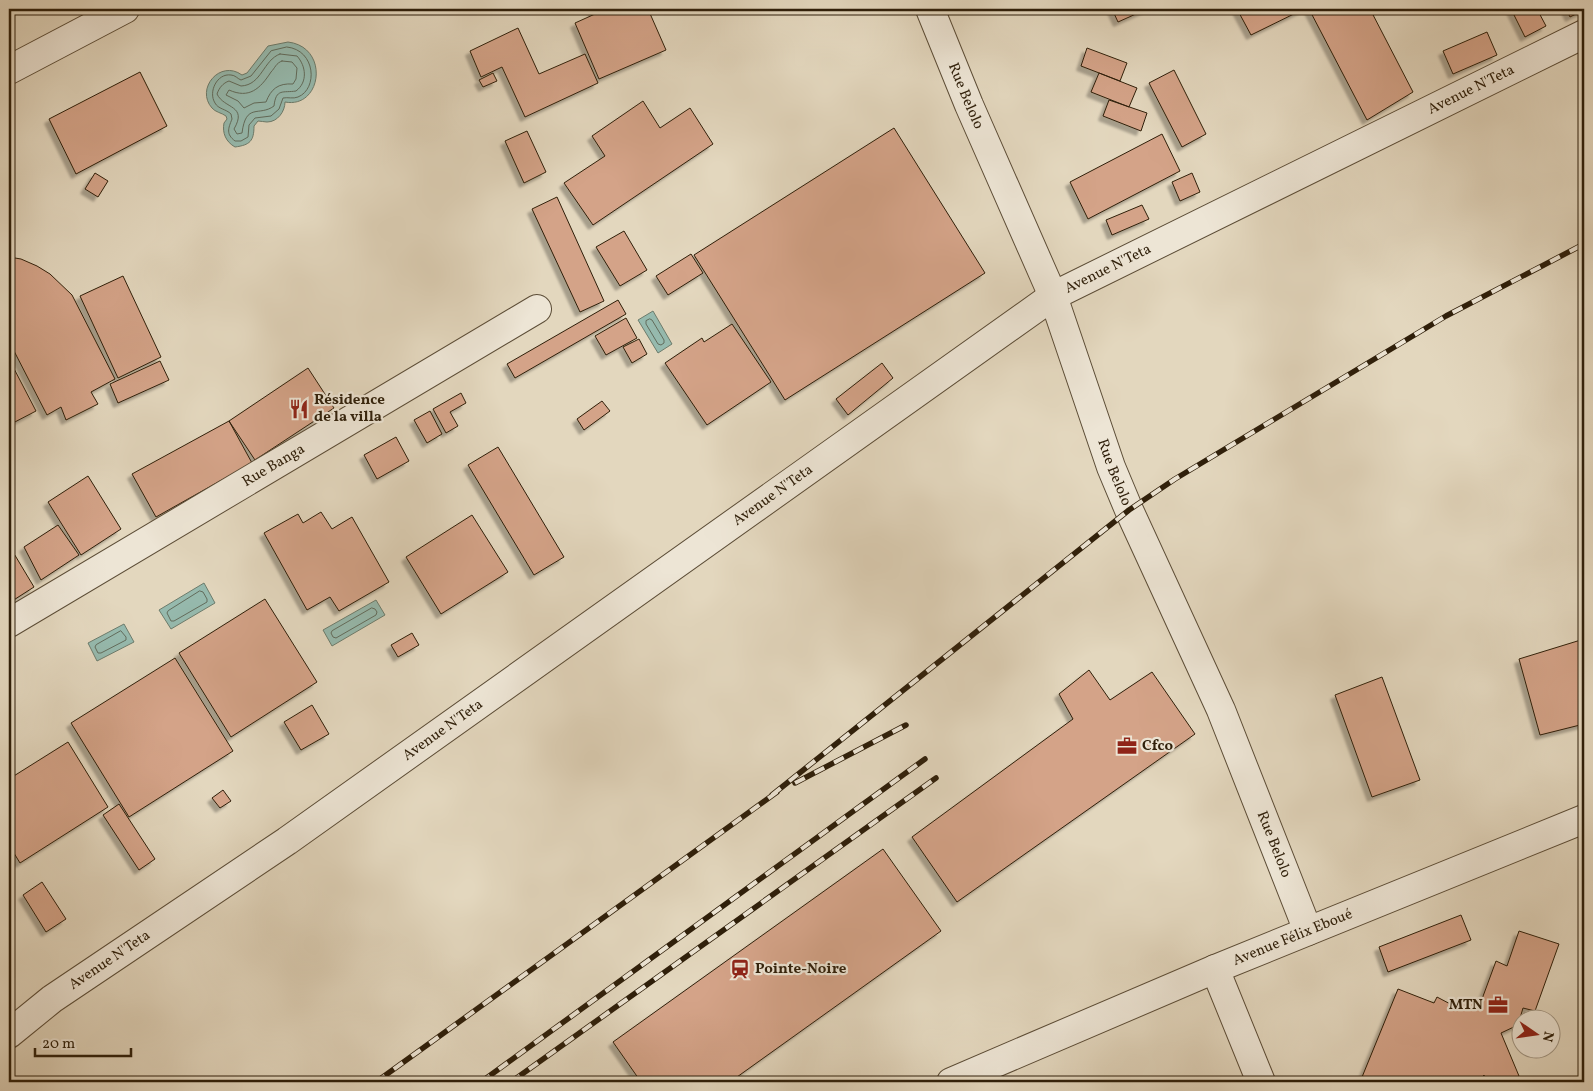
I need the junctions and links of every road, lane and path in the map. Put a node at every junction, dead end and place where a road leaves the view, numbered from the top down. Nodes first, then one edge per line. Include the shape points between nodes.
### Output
1 (125, 9) edge
2 (930, 9) edge
3 (1584, 34) edge
4 (9, 70) edge
5 (1053, 296) junction
6 (537, 309) dead end
7 (9, 623) edge
8 (1584, 819) edge
9 (1308, 931) junction
10 (1215, 970) junction
11 (9, 1034) edge
12 (1003, 1059) junction
13 (951, 1082) edge
14 (986, 1082) edge
15 (1261, 1082) edge

1 - 4 street
2 - 5 street, Rue Belolo
3 - 5 street, Avenue N'Teta
5 - 9 street, Rue Belolo via 1111,467 1221,710
5 - 11 street, Avenue N'Teta via 287,841 52,999
6 - 7 street, Rue Banga
8 - 9 street, Avenue Félix Eboué
9 - 10 street, Avenue Félix Eboué
10 - 12 street, Avenue Félix Eboué
10 - 15 street
12 - 13 street, Avenue Félix Eboué
12 - 14 street

